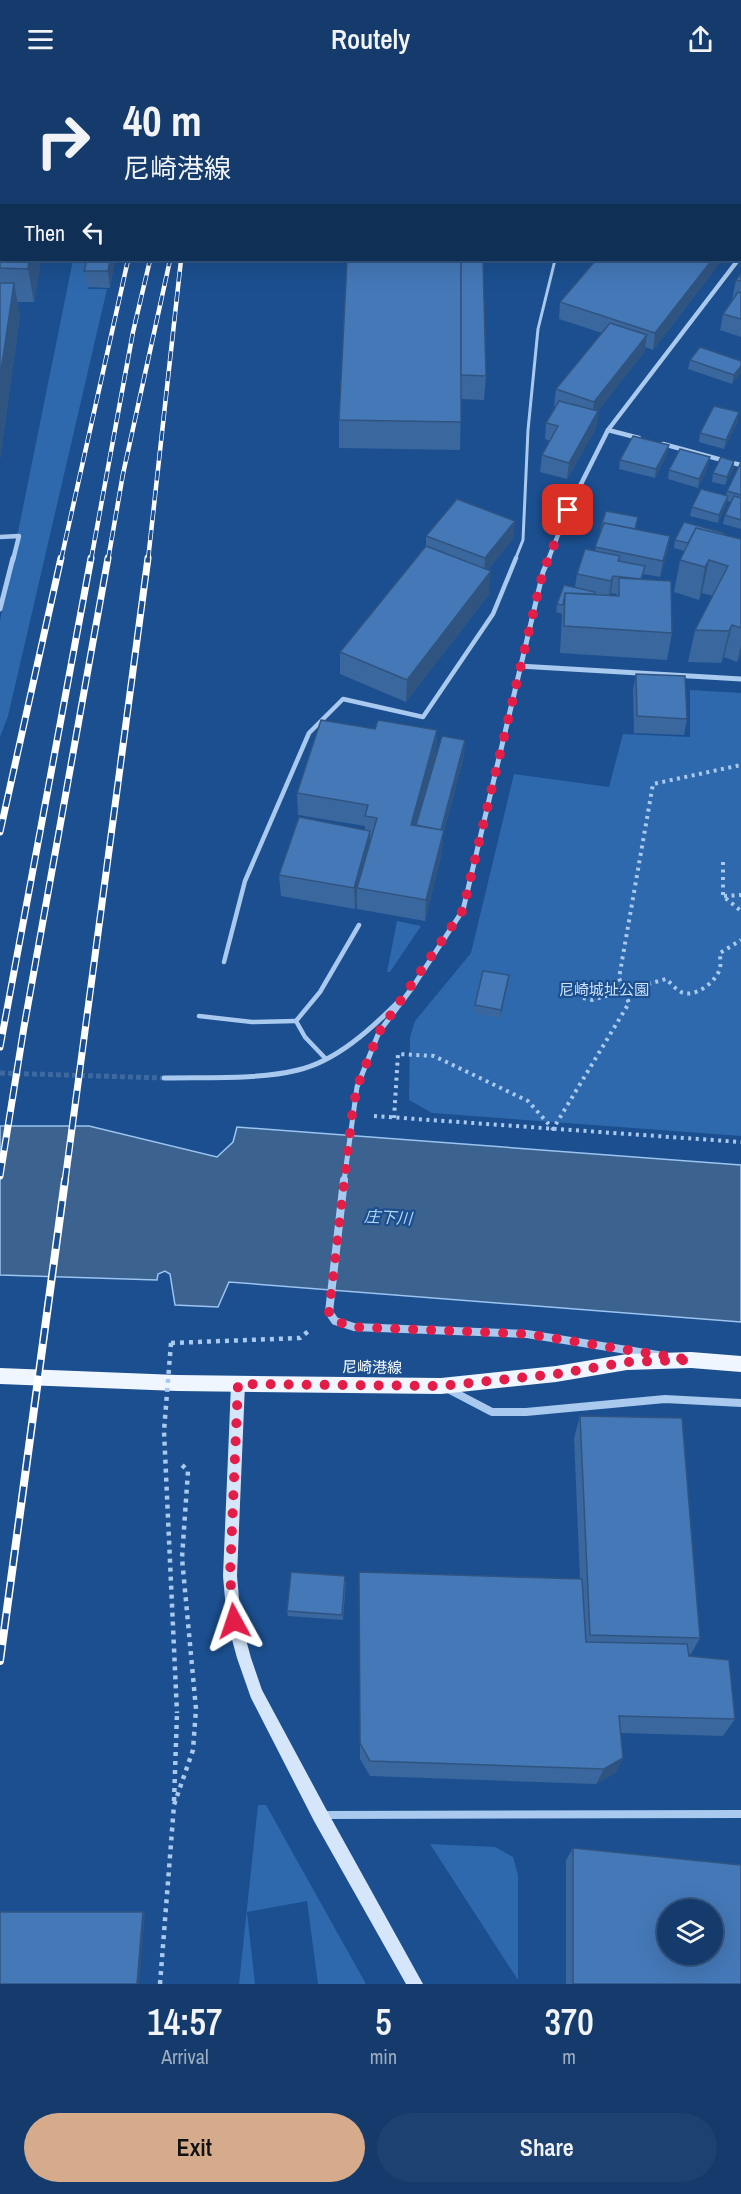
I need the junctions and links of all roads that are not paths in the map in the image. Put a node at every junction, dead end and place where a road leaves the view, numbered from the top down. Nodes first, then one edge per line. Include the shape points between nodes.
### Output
1 (555, 261) edge
2 (738, 261) edge
3 (608, 430) junction
4 (641, 439) edge
5 (652, 442) edge
6 (741, 465) edge
7 (0, 537) edge
8 (0, 609) edge
9 (519, 666) junction
10 (741, 679) edge
11 (359, 925) dead end
12 (224, 962) dead end
13 (412, 988) junction
14 (199, 1016) dead end
15 (296, 1020) junction
16 (325, 1059) junction
17 (164, 1078) tunnel mouth
18 (691, 1360) junction
19 (741, 1364) edge
20 (0, 1376) edge
21 (238, 1384) junction
22 (441, 1386) junction
23 (741, 1403) edge
24 (741, 1814) edge
25 (320, 1815) junction
26 (416, 1984) edge

1 - 12 lane via 538,329 523,540 493,614 423,717 343,699 309,734 245,881
2 - 3 street
3 - 4 street
3 - 9 street via 568,510 543,572
5 - 6 street
7 - 8 street via 18,536
9 - 10 street
9 - 13 street via 463,910
11 - 15 lane via 320,992
13 - 16 street via 380,1020
13 - 18 street via 379,1032 357,1087 329,1312 335,1321 354,1327 527,1334
14 - 15 lane via 252,1022
15 - 16 lane
16 - 17 street via 299,1070
18 - 19 main road, 尼崎港線
18 - 22 main road, 尼崎港線 via 627,1362
20 - 21 main road, 尼崎港線
21 - 22 main road, 尼崎港線
21 - 25 street via 230,1576 234,1621 256,1693
22 - 23 street via 492,1412 665,1399
24 - 25 street
25 - 26 street

